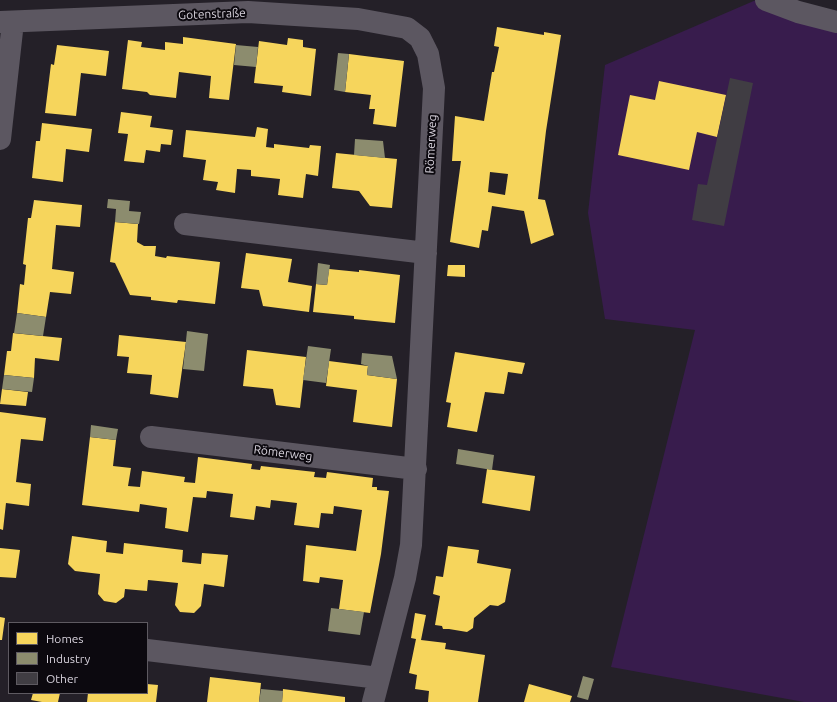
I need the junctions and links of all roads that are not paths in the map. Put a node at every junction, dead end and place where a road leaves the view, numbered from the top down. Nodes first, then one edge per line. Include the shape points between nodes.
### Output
1 (766, 0) edge
2 (7, 22) edge
3 (837, 22) edge
4 (420, 38) joint
5 (0, 139) edge
6 (185, 224) dead end
7 (426, 253) junction
8 (151, 437) dead end
9 (416, 469) junction
10 (148, 650) edge
11 (379, 678) junction
12 (373, 702) edge

1 - 3 street
2 - 4 street, Gotenstraße via 248,12 358,19 407,28
2 - 5 street
4 - 7 street, Römerweg via 428,54 434,88
6 - 7 street
7 - 9 street, Römerweg
8 - 9 street, Römerweg
9 - 11 street, Römerweg via 411,545
10 - 11 street
11 - 12 street, Römerweg

